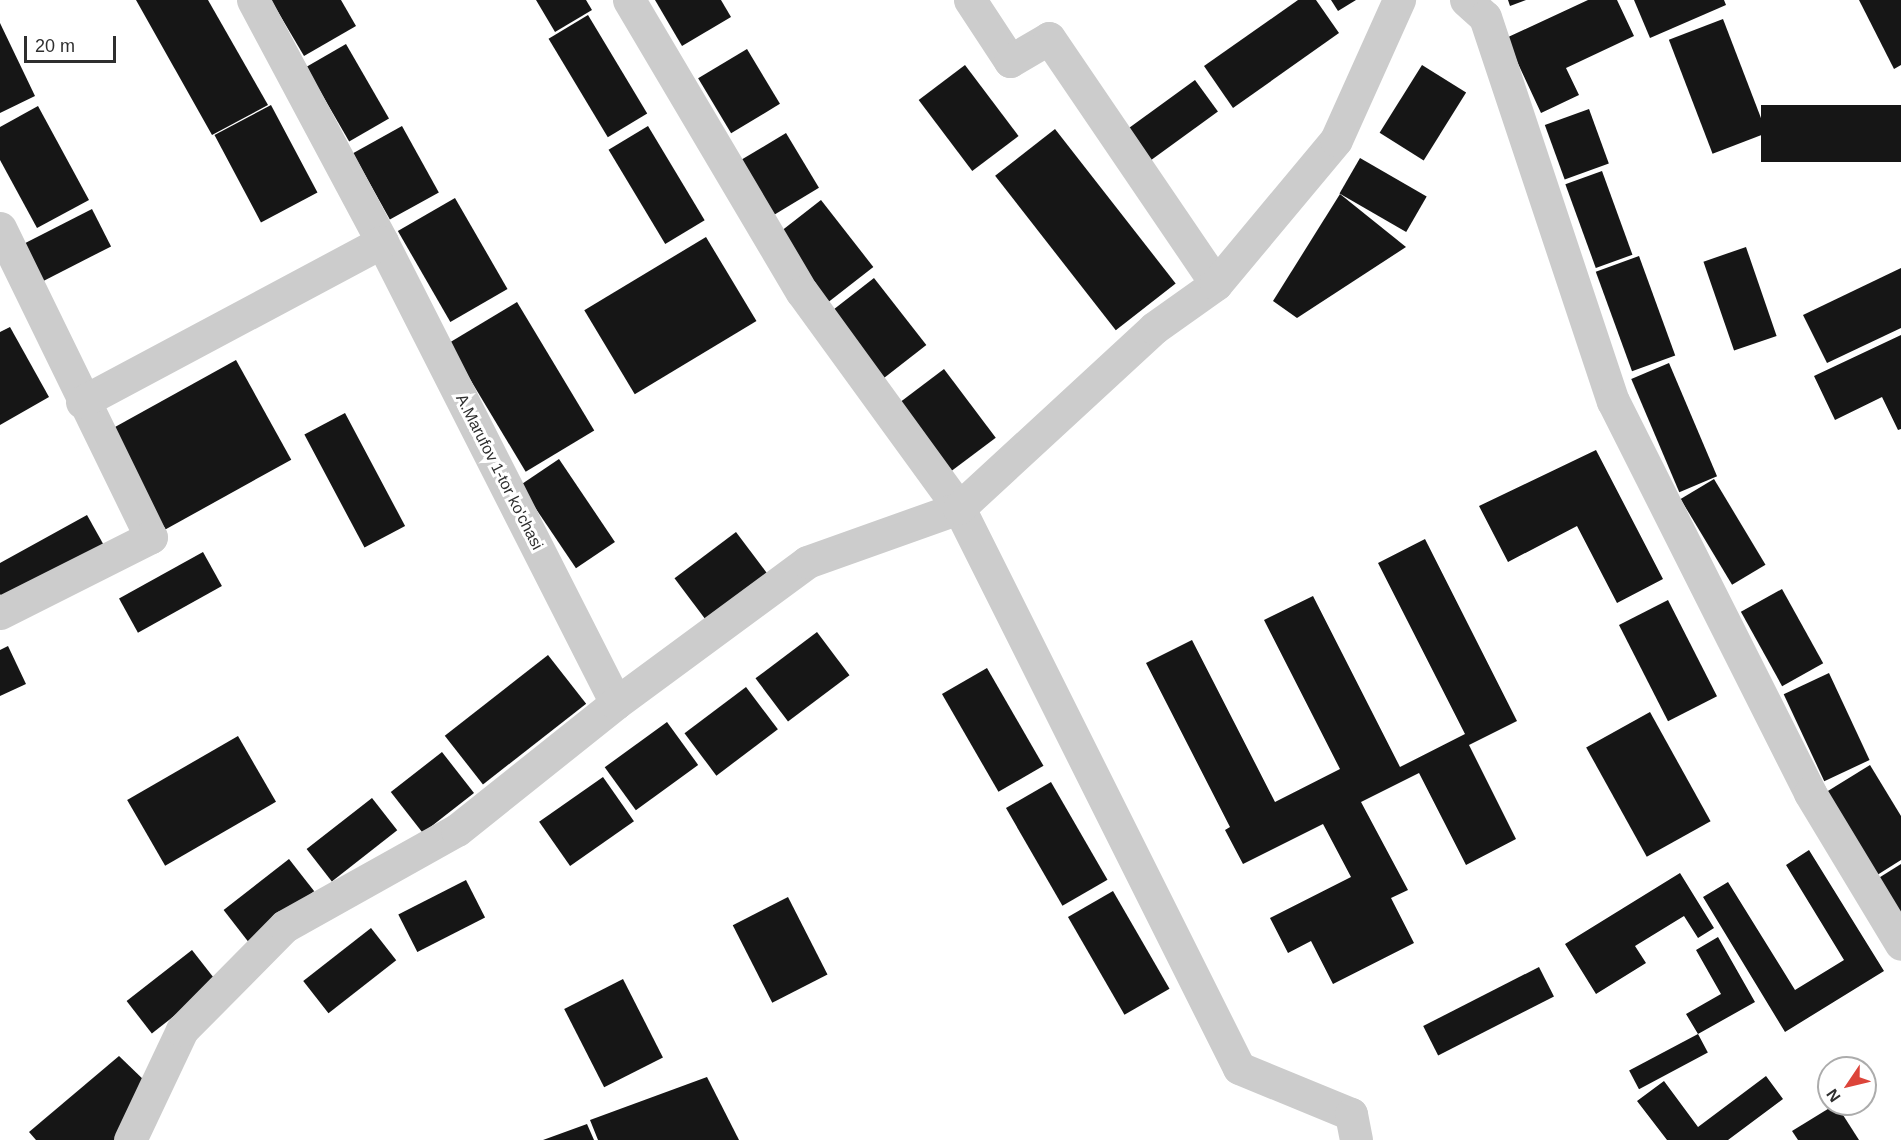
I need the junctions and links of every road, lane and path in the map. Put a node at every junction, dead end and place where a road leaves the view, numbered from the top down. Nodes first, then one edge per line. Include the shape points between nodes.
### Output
1 (254, 0) edge
2 (628, 0) edge
3 (969, 0) edge
4 (1400, 0) edge
5 (1466, 0) edge
6 (0, 228) edge
7 (382, 242) junction
8 (1215, 284) junction
9 (82, 402) junction
10 (959, 508) junction
11 (0, 613) edge
12 (616, 703) junction
13 (1901, 944) edge
14 (130, 1140) edge
15 (1356, 1140) edge

1 - 7 street, A.Marufov 1-tor ko'chasi
2 - 10 street via 802,292
3 - 8 street via 1010,61 1049,38
4 - 8 street via 1336,140
5 - 13 street via 1485,17 1612,401 1810,793
6 - 9 street
7 - 9 street
7 - 12 street, A.Marufov 1-tor ko'chasi
8 - 10 street via 1154,328
9 - 11 street via 151,537
10 - 12 street via 807,562
10 - 15 street via 1239,1068 1351,1114
12 - 14 street via 456,830 285,926 182,1030

